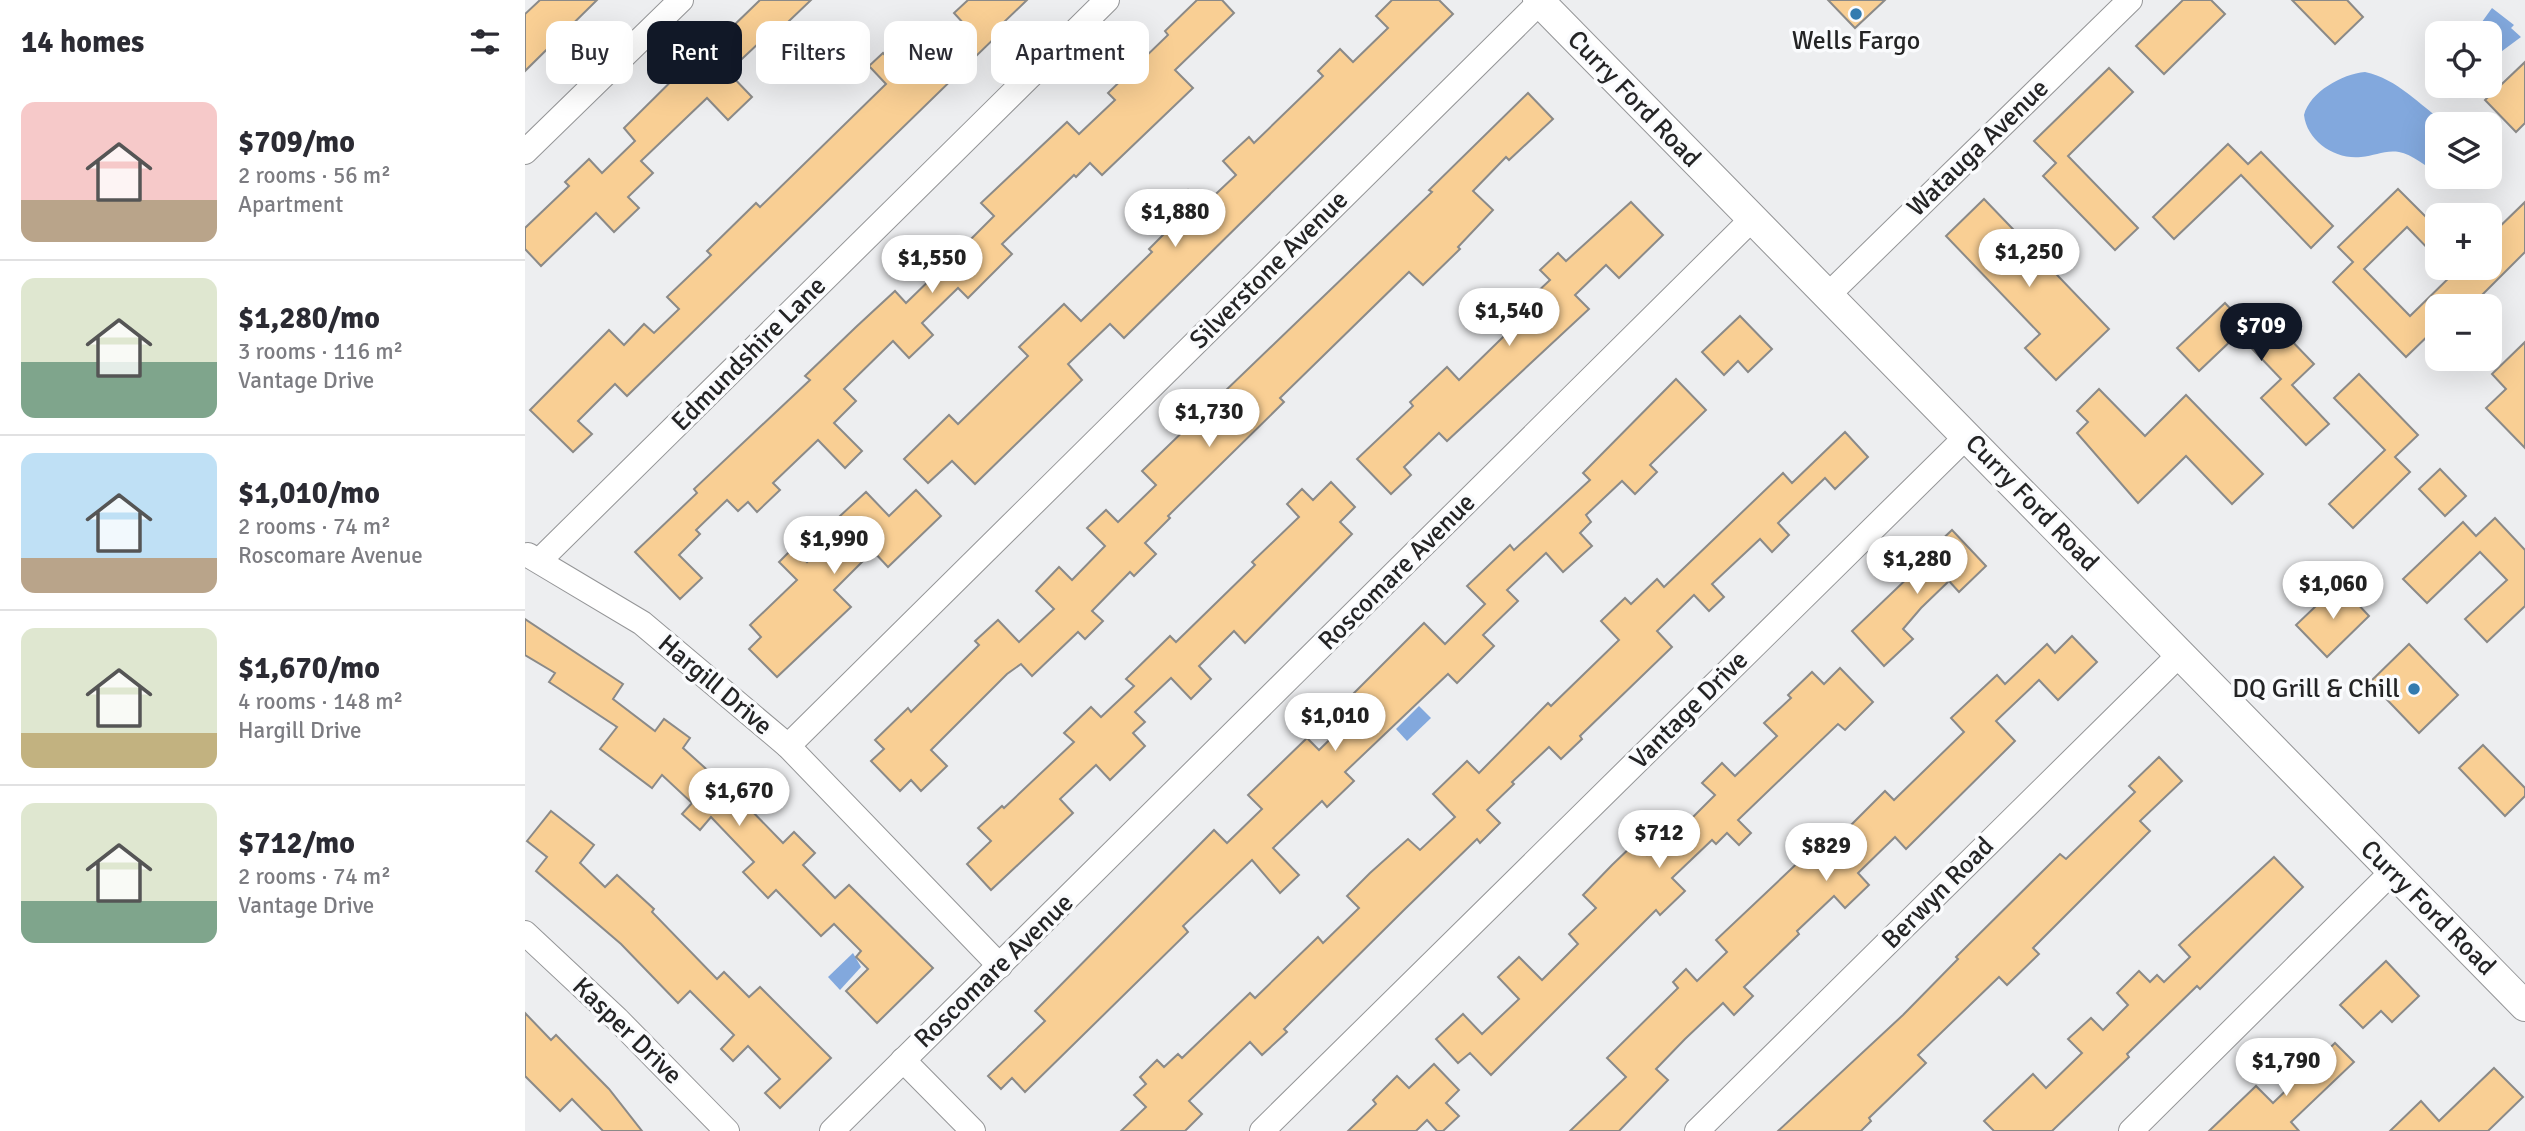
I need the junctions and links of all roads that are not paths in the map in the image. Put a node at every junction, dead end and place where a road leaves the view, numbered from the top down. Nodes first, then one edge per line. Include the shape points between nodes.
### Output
1 (681, 0) edge
2 (1107, 0) edge
3 (2130, 0) edge
4 (1539, 1) edge
5 (525, 152) edge
6 (1752, 219) junction
7 (1827, 296) junction
8 (1967, 436) junction
9 (532, 557) edge
10 (2179, 655) junction
11 (788, 746) junction
12 (2392, 872) junction
13 (525, 933) edge
14 (1000, 966) junction
15 (2525, 1006) edge
16 (902, 1060) junction
17 (727, 1131) edge
18 (832, 1131) edge
19 (973, 1131) edge
20 (1262, 1131) edge
21 (1697, 1131) edge
22 (2131, 1131) edge

1 - 5 street
2 - 9 street, Edmundshire Lane
3 - 7 street, Watauga Avenue
4 - 6 street, Curry Ford Road
4 - 11 street, Silverstone Avenue
6 - 7 street, Curry Ford Road
6 - 14 street, Roscomare Avenue
7 - 8 street, Curry Ford Road
8 - 10 street, Curry Ford Road
8 - 20 street, Vantage Drive
9 - 11 street, Hargill Drive via 642,623
10 - 12 street, Curry Ford Road
10 - 21 street, Berwyn Road
11 - 14 street, Hargill Drive
12 - 15 street, Curry Ford Road
12 - 22 street
13 - 17 street, Kasper Drive
14 - 16 street, Roscomare Avenue
16 - 18 street, Roscomare Avenue
16 - 19 street

